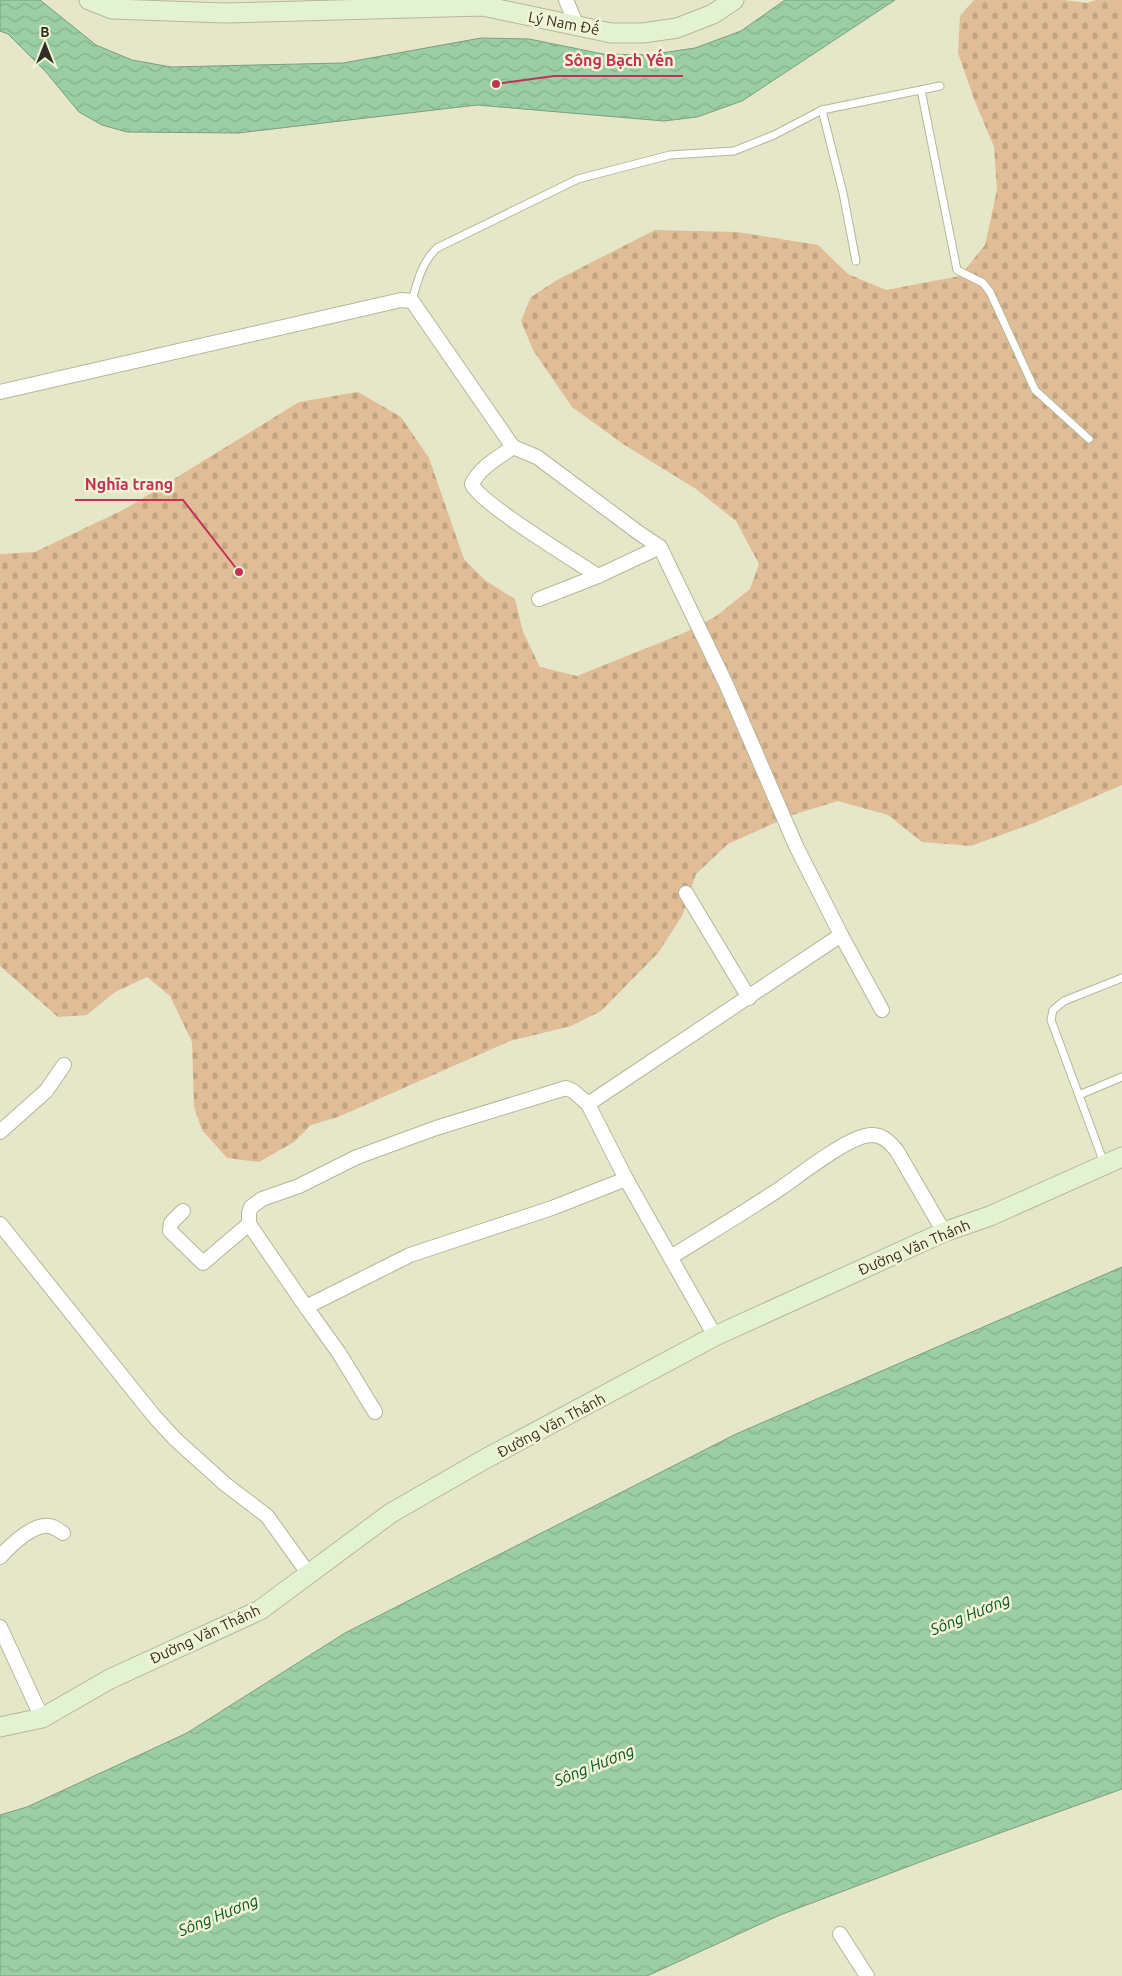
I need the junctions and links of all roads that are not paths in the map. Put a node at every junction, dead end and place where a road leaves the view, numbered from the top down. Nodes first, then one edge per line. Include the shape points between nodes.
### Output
1 (89, 0) edge
2 (566, 0) edge
3 (734, 0) edge
4 (577, 26) junction
5 (940, 86) dead end
6 (921, 90) junction
7 (822, 110) junction
8 (856, 261) dead end
9 (412, 301) junction
10 (0, 392) edge
11 (1088, 440) dead end
12 (513, 447) junction
13 (660, 547) junction
14 (598, 576) junction
15 (539, 598) dead end
16 (686, 893) dead end
17 (841, 935) junction
18 (1122, 978) edge
19 (749, 998) junction
20 (882, 1010) dead end
21 (64, 1064) dead end
22 (1122, 1078) edge
23 (1079, 1095) junction
24 (588, 1104) junction
25 (0, 1132) edge
26 (1122, 1157) edge
27 (1105, 1164) junction
28 (626, 1179) junction
29 (183, 1210) dead end
30 (0, 1224) edge
31 (249, 1224) junction
32 (944, 1232) junction
33 (671, 1258) junction
34 (306, 1307) junction
35 (715, 1336) junction
36 (375, 1412) dead end
37 (63, 1533) dead end
38 (0, 1557) edge
39 (308, 1573) junction
40 (0, 1627) edge
41 (42, 1718) junction
42 (0, 1727) edge
43 (840, 1934) dead end
44 (867, 1976) edge

1 - 4 main road, Lý Nam Đế via 112,9 225,13 483,6
2 - 4 street
3 - 4 main road, Lý Nam Đế via 713,14 678,28 611,33
5 - 6 lane
6 - 7 lane
6 - 11 lane via 957,270 983,283 990,292 1035,390
7 - 8 lane
7 - 9 lane via 734,151 670,155 578,179 436,248 428,256
9 - 10 street via 401,300
9 - 12 street
12 - 13 street via 537,457
12 - 14 street via 480,472 472,484 473,488 496,508
13 - 14 street
13 - 17 street via 726,684 796,846
14 - 15 street
16 - 19 street
17 - 19 street
17 - 20 street
18 - 23 lane via 1064,1001 1053,1010 1051,1020
19 - 24 street
21 - 25 street via 46,1091
22 - 23 lane
23 - 27 lane
24 - 28 street
24 - 31 street via 566,1088 436,1128 357,1157 299,1186 262,1199 251,1207
26 - 27 main road, Đường Văn Thánh
27 - 32 main road, Đường Văn Thánh via 990,1216
28 - 33 street
28 - 34 street via 552,1208 410,1255
29 - 31 street via 171,1223 170,1230 203,1263
30 - 39 street via 154,1416 225,1484 267,1516
31 - 34 street
32 - 33 street via 888,1140 878,1135 866,1135 824,1158
32 - 35 main road, Đường Văn Thánh
33 - 35 street
34 - 36 street
35 - 39 main road, Đường Văn Thánh via 391,1513
37 - 38 street via 52,1526 37,1528
39 - 41 main road, Đường Văn Thánh via 260,1610 110,1678
40 - 41 street
41 - 42 main road, Đường Văn Thánh
43 - 44 street

